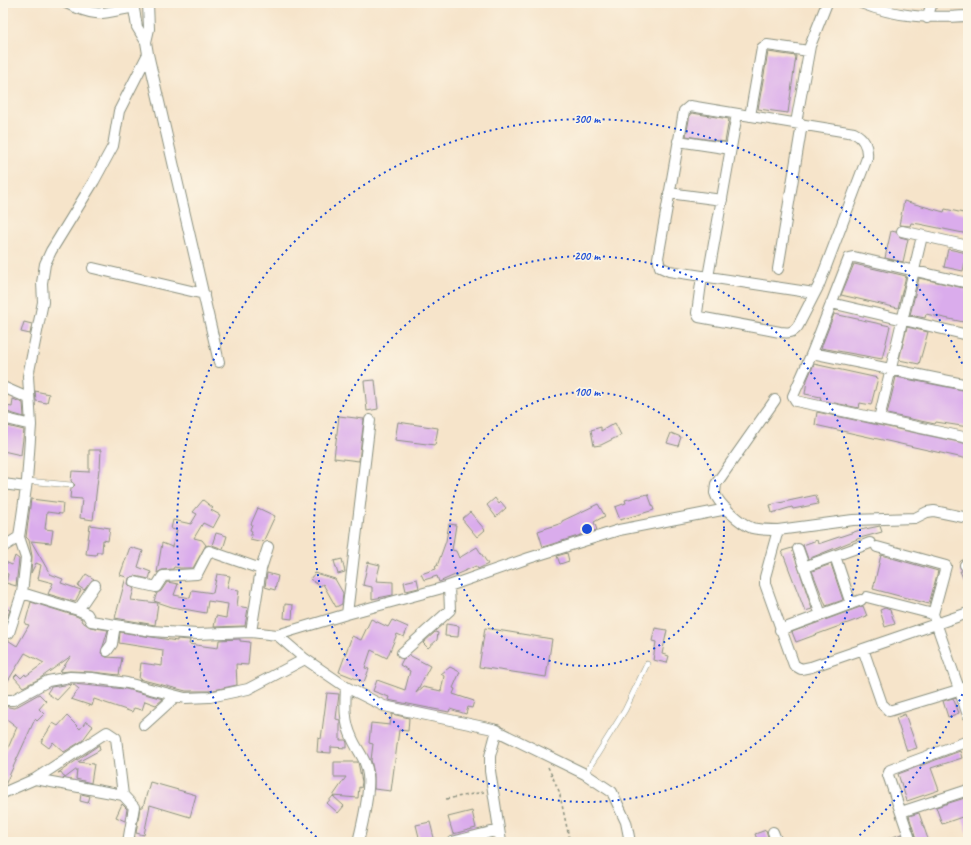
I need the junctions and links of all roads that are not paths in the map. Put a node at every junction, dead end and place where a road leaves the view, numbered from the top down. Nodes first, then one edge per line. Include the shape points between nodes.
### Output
1 (66, 3) edge
2 (148, 3) edge
3 (827, 3) edge
4 (862, 3) edge
5 (932, 3) edge
6 (133, 5) edge
7 (968, 16) edge
8 (927, 18) junction
9 (146, 42) junction
10 (809, 52) junction
11 (148, 54) junction
12 (737, 114) junction
13 (750, 116) junction
14 (799, 124) junction
15 (678, 141) junction
16 (730, 149) junction
17 (669, 193) junction
18 (722, 200) junction
19 (902, 231) dead end
20 (922, 236) junction
21 (968, 246) edge
22 (93, 268) dead end
23 (778, 269) dead end
24 (913, 271) junction
25 (705, 277) junction
26 (968, 283) edge
27 (814, 293) junction
28 (204, 294) junction
29 (831, 303) junction
30 (902, 320) junction
31 (968, 335) edge
32 (812, 353) junction
33 (219, 362) dead end
34 (890, 369) junction
35 (968, 385) edge
36 (3, 387) edge
37 (28, 398) junction
38 (774, 400) dead end
39 (3, 418) edge
40 (879, 419) junction
41 (370, 420) dead end
42 (31, 425) junction
43 (968, 438) edge
44 (3, 484) edge
45 (26, 484) junction
46 (71, 485) dead end
47 (730, 512) junction
48 (968, 518) edge
49 (778, 530) junction
50 (19, 537) junction
51 (3, 547) edge
52 (268, 547) dead end
53 (798, 549) dead end
54 (834, 556) junction
55 (804, 567) junction
56 (261, 569) junction
57 (134, 582) dead end
58 (95, 585) dead end
59 (449, 586) junction
60 (22, 592) junction
61 (860, 600) junction
62 (78, 610) junction
63 (968, 613) edge
64 (347, 614) junction
65 (933, 614) junction
66 (821, 615) junction
67 (938, 623) junction
68 (115, 625) junction
69 (780, 630) junction
70 (251, 632) junction
71 (9, 633) dead end
72 (277, 635) junction
73 (863, 649) junction
74 (108, 651) dead end
75 (402, 653) dead end
76 (305, 659) junction
77 (647, 664) dead end
78 (346, 687) junction
79 (964, 688) edge
80 (176, 696) junction
81 (3, 700) edge
82 (968, 715) edge
83 (144, 724) dead end
84 (497, 730) junction
85 (968, 741) edge
86 (585, 774) junction
87 (35, 779) junction
88 (968, 790) edge
89 (3, 793) edge
90 (123, 795) junction
91 (901, 812) junction
92 (499, 830) junction
93 (128, 842) edge
94 (358, 842) edge
95 (452, 842) edge
96 (501, 842) edge
97 (630, 842) edge
98 (911, 842) edge

1 - 6 street via 99,15
2 - 9 street via 149,24
3 - 10 street
4 - 8 street via 887,12
5 - 8 street
6 - 9 street via 137,27
7 - 8 street
9 - 11 street
10 - 13 street via 767,45 762,48
10 - 14 street
11 - 28 street
11 - 37 street via 119,112 112,146 45,264 43,302 28,376
12 - 13 street
12 - 15 street via 686,107
12 - 16 street
13 - 14 street
14 - 23 street
14 - 27 street via 854,133 864,140 868,151
15 - 16 street
15 - 17 street
16 - 18 street
17 - 18 street
17 - 25 street via 658,258 660,268
18 - 25 street
19 - 20 street
20 - 21 street
20 - 24 street
22 - 28 street
24 - 26 street
24 - 29 street via 850,257
24 - 30 street
25 - 27 street
25 - 27 street via 697,313 700,317 780,332 790,333 794,330
28 - 33 street
29 - 30 street
29 - 32 street
30 - 31 street
30 - 34 street
32 - 34 street
32 - 40 street via 794,392 796,402
34 - 35 street
34 - 40 street
36 - 37 street
37 - 42 street
38 - 47 street via 716,484 716,496
39 - 42 street
40 - 43 street
41 - 64 street
42 - 45 street
44 - 45 street
45 - 46 lane
45 - 50 street
47 - 49 street via 755,528
47 - 59 street via 619,530
48 - 49 street via 927,512 915,518 853,520
49 - 69 street via 768,564 766,584
50 - 51 street
50 - 60 street via 26,558
52 - 56 street
53 - 55 street
54 - 55 street
54 - 61 street
54 - 65 street via 874,545 946,566
55 - 66 street
56 - 57 street via 209,551 197,574 163,576 156,587
56 - 70 street
58 - 62 street
59 - 64 street
59 - 75 street via 450,610
60 - 62 street
60 - 71 street
61 - 65 street
61 - 66 street
62 - 68 street via 86,614 91,621
63 - 67 street
64 - 72 street
65 - 67 street
66 - 69 street
67 - 73 street
67 - 79 street
68 - 70 street via 197,634
68 - 74 street via 112,644
69 - 73 street via 792,661 799,669
70 - 72 street
72 - 76 street
73 - 79 street via 882,704 889,711
76 - 78 street
76 - 80 street via 248,689 210,697
77 - 86 lane via 625,710
78 - 84 street via 384,706
78 - 94 street via 344,713 352,739 364,756 368,776 364,822
79 - 82 street
80 - 81 street via 127,683 70,677 48,681 13,700
80 - 83 street
84 - 86 street
84 - 92 street via 490,765
85 - 91 street via 890,770 888,775
86 - 97 street via 612,792 626,822
87 - 89 street
87 - 90 street
87 - 90 street via 107,732 116,738
88 - 91 street
90 - 93 street via 134,807
91 - 98 street
92 - 95 street
92 - 96 street

